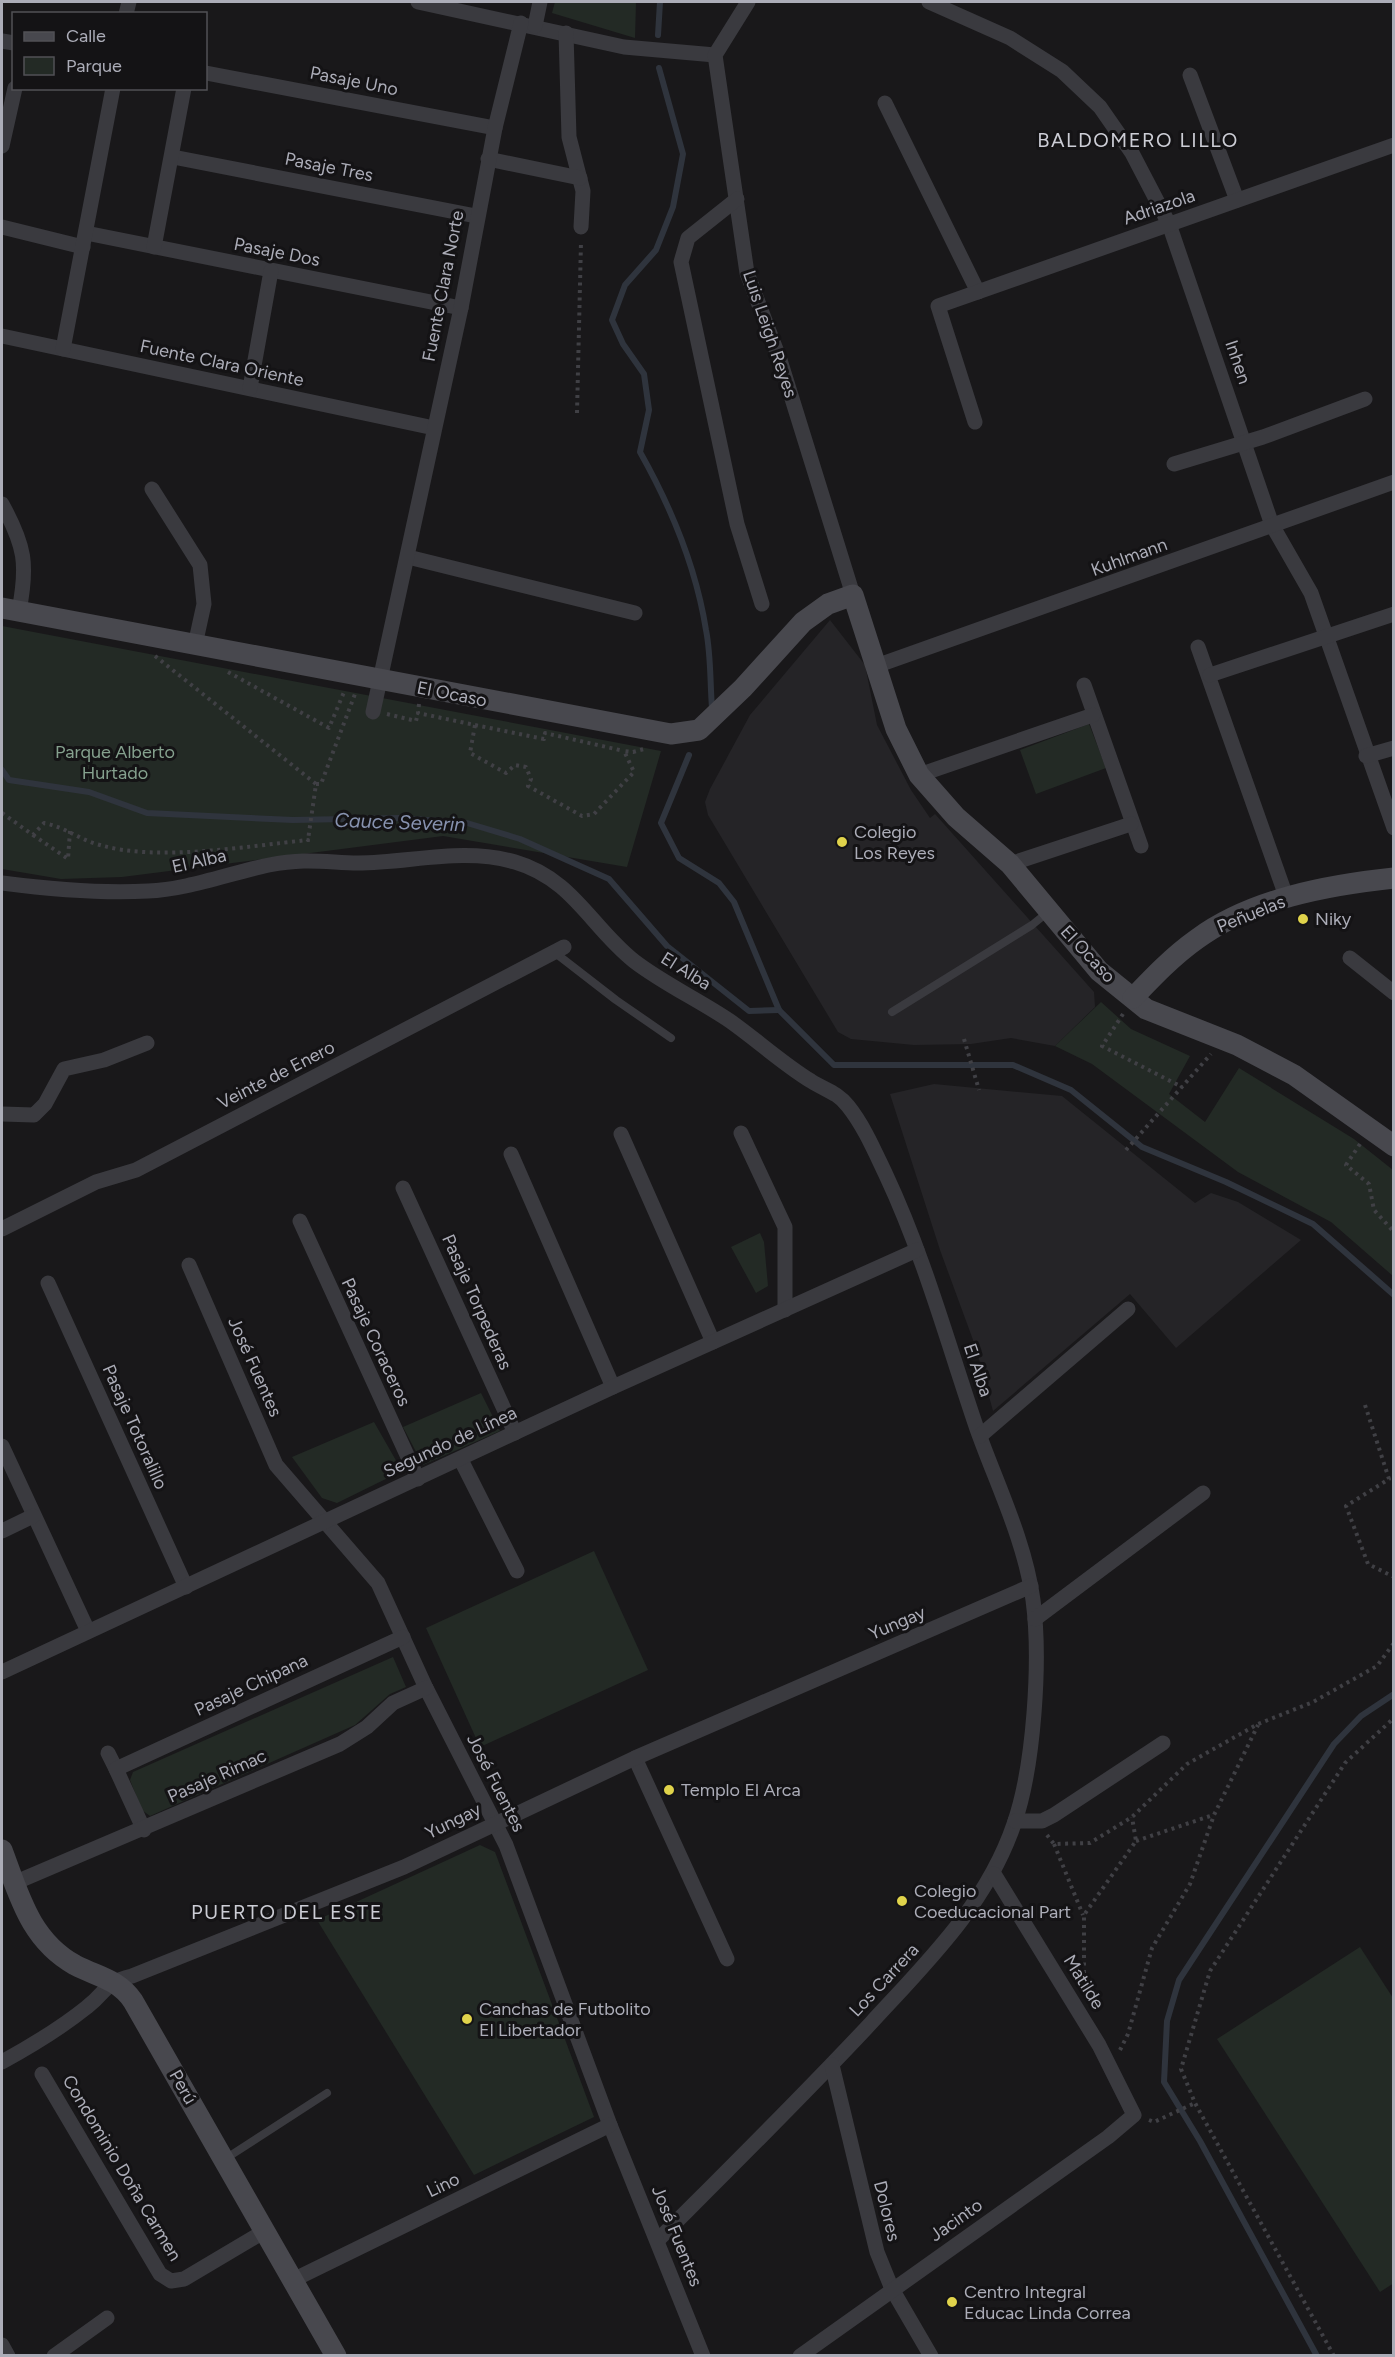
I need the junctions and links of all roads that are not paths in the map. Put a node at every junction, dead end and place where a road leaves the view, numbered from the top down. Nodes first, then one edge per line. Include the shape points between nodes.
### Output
1 (418, 2) edge
2 (540, 2) edge
3 (748, 2) edge
4 (929, 2) edge
5 (528, 24) junction
6 (566, 33) junction
7 (715, 56) junction
8 (207, 74) edge
9 (1190, 75) dead end
10 (15, 90) edge
11 (113, 90) edge
12 (184, 90) edge
13 (885, 103) dead end
14 (495, 128) junction
15 (1394, 145) edge
16 (2, 146) edge
17 (173, 157) junction
18 (488, 159) junction
19 (579, 178) junction
20 (737, 199) junction
21 (1237, 200) junction
22 (476, 216) junction
23 (1169, 224) junction
24 (2, 227) edge
25 (581, 227) road end
26 (84, 240) junction
27 (154, 247) junction
28 (271, 271) junction
29 (978, 292) junction
30 (460, 308) junction
31 (2, 336) edge
32 (63, 349) junction
33 (250, 388) junction
34 (1365, 399) dead end
35 (975, 422) dead end
36 (434, 428) junction
37 (1245, 441) junction
38 (1174, 464) dead end
39 (1394, 482) edge
40 (152, 489) dead end
41 (2, 504) edge
42 (1272, 525) junction
43 (408, 557) junction
44 (853, 595) junction
45 (762, 604) dead end
46 (10, 610) edge
47 (635, 613) dead end
48 (1394, 614) edge
49 (1327, 636) junction
50 (195, 645) junction
51 (1198, 647) dead end
52 (876, 666) junction
53 (1210, 675) junction
54 (382, 680) junction
55 (1084, 685) dead end
56 (374, 712) dead end
57 (1093, 715) junction
58 (1394, 748) edge
59 (1366, 756) junction
60 (919, 775) junction
61 (1131, 824) junction
62 (1394, 828) edge
63 (1141, 846) dead end
64 (1010, 864) junction
65 (1394, 878) edge
66 (2, 883) edge
67 (1287, 899) junction
68 (1049, 911) junction
69 (559, 950) joint
70 (1350, 958) dead end
71 (1394, 993) edge
72 (1133, 998) junction
73 (892, 1012) dead end
74 (671, 1038) dead end
75 (147, 1043) dead end
76 (2, 1114) edge
77 (621, 1134) dead end
78 (741, 1134) dead end
79 (1394, 1146) edge
80 (512, 1154) dead end
81 (403, 1188) dead end
82 (300, 1221) dead end
83 (2, 1228) edge
84 (916, 1251) junction
85 (189, 1265) dead end
86 (48, 1283) dead end
87 (1128, 1309) dead end
88 (785, 1310) junction
89 (713, 1342) junction
90 (613, 1387) junction
91 (515, 1433) junction
92 (980, 1436) junction
93 (2, 1446) edge
94 (461, 1460) junction
95 (418, 1479) junction
96 (1203, 1493) dead end
97 (33, 1516) junction
98 (327, 1523) junction
99 (2, 1531) edge
100 (517, 1571) dead end
101 (1031, 1586) junction
102 (186, 1587) junction
103 (1035, 1619) junction
104 (88, 1631) junction
105 (403, 1637) junction
106 (2, 1672) edge
107 (426, 1688) junction
108 (1164, 1743) dead end
109 (108, 1753) dead end
110 (635, 1758) junction
111 (116, 1769) junction
112 (1015, 1821) junction
113 (494, 1823) junction
114 (144, 1830) junction
115 (2, 1850) edge
116 (994, 1874) junction
117 (14, 1883) junction
118 (727, 1959) dead end
119 (113, 1980) junction
120 (2, 2062) edge
121 (832, 2066) junction
122 (42, 2074) dead end
123 (327, 2093) dead end
124 (1134, 2115) joint
125 (610, 2125) junction
126 (224, 2160) junction
127 (265, 2231) junction
128 (658, 2240) junction
129 (292, 2280) junction
130 (892, 2289) junction
131 (107, 2318) dead end
132 (2, 2345) edge
133 (8, 2355) edge
134 (54, 2355) edge
135 (336, 2355) edge
136 (703, 2355) edge
137 (800, 2355) edge
138 (931, 2355) edge

1 - 5 street
2 - 5 street, Fuente Clara Norte
3 - 7 street
4 - 23 street, Inhen via 1010,38 1062,71 1100,107
5 - 6 street
5 - 14 street, Fuente Clara Norte
6 - 7 street via 624,47
6 - 19 street via 569,137
7 - 20 street, Luis Leigh Reyes
8 - 14 street, Pasaje Uno
9 - 21 street
10 - 16 street
11 - 26 street
12 - 17 street
13 - 29 street
14 - 18 street, Fuente Clara Norte
15 - 21 street, Adriazola
17 - 22 street, Pasaje Tres
17 - 27 street
18 - 19 street
18 - 22 street, Fuente Clara Norte
19 - 25 street via 583,191
20 - 44 street, Luis Leigh Reyes via 747,273 780,360
20 - 45 street via 688,238 681,262 737,524
21 - 23 street, Adriazola
22 - 30 street, Fuente Clara Norte
23 - 29 street, Adriazola
23 - 37 street, Inhen
24 - 26 street, Pasaje Dos
26 - 27 street, Pasaje Dos
26 - 32 street
27 - 28 street, Pasaje Dos
28 - 30 street, Pasaje Dos
28 - 33 street
29 - 35 street, Adriazola via 938,306
30 - 36 street, Fuente Clara Norte
31 - 32 street, Fuente Clara Oriente
32 - 33 street, Fuente Clara Oriente
33 - 36 street, Fuente Clara Oriente
34 - 37 street
36 - 43 street, Fuente Clara Norte
37 - 38 street
37 - 42 street, Inhen
39 - 42 street, Kuhlmann
40 - 50 street via 200,565 204,604
41 - 46 street via 19,536 26,576
42 - 49 street, Inhen via 1311,592
42 - 52 street, Kuhlmann
43 - 47 street
43 - 54 street, Fuente Clara Norte
44 - 52 street, Luis Leigh Reyes
44 - 54 street, El Ocaso via 828,604 803,622 699,730 671,734
46 - 50 street, El Ocaso via 156,648
48 - 49 street
49 - 53 street
49 - 59 street, Inhen
50 - 54 street, El Ocaso
51 - 53 street
52 - 60 street, El Ocaso via 896,729
53 - 67 street
54 - 56 street, Fuente Clara Norte
55 - 57 street
57 - 60 street
57 - 61 street
58 - 59 street
59 - 62 street, Inhen
60 - 64 street, El Ocaso via 956,817
61 - 63 street
61 - 64 street
64 - 68 street, El Ocaso
65 - 67 street, Peñuelas via 1357,882
66 - 84 street, El Alba via 152,892 306,859 360,863 448,856 518,863 547,875 574,896 634,961 728,1020 846,1103 882,1166
67 - 72 street, Peñuelas via 1253,910 1199,937
68 - 72 street, El Ocaso via 1099,971
68 - 73 lane
69 - 74 lane via 616,1000
69 - 83 street, Veinte de Enero via 136,1170 96,1182
70 - 71 street
72 - 79 street, El Ocaso via 1166,1019 1270,1061
75 - 76 street via 104,1060 64,1069 45,1104 34,1115
77 - 89 street
78 - 88 street via 785,1227
80 - 90 street
81 - 91 street, Pasaje Torpederas
82 - 95 street, Pasaje Coraceros
84 - 88 street, Segundo de Línea
84 - 92 street, El Alba
85 - 98 street, José Fuentes via 276,1465
86 - 102 street, Pasaje Totoralillo
87 - 92 street
88 - 89 street, Segundo de Línea
89 - 90 street, Segundo de Línea
90 - 91 street, Segundo de Línea
91 - 94 street, Segundo de Línea
92 - 101 street, El Alba
93 - 97 street
94 - 95 street, Segundo de Línea
94 - 100 street
95 - 98 street, Segundo de Línea
96 - 103 street
97 - 99 street
97 - 104 street
98 - 102 street, Segundo de Línea
98 - 105 street, José Fuentes via 378,1583
101 - 103 street
101 - 110 street, Yungay
102 - 104 street, Segundo de Línea
103 - 112 street via 1034,1706 1027,1778
104 - 106 street, Segundo de Línea
105 - 107 street, José Fuentes
105 - 111 street, Pasaje Chipana
107 - 113 street, José Fuentes
107 - 114 street, Pasaje Rimac via 393,1703 367,1727 340,1744
108 - 112 street via 1054,1815 1042,1821
109 - 111 street
110 - 113 street, Yungay
110 - 118 street
111 - 114 street
112 - 116 street, Los Carrera
113 - 119 street, Yungay via 404,1867 132,1976
113 - 125 street, José Fuentes via 506,1845
114 - 117 street, Pasaje Rimac
115 - 117 street, Perú
116 - 121 street, Los Carrera via 949,1939
116 - 124 street, Matilde via 1083,2017
117 - 119 street, Perú via 27,1917 48,1945 75,1964
119 - 120 street via 89,2006
119 - 126 street, Perú via 133,2001
121 - 128 street, Los Carrera
121 - 130 street, Dolores via 877,2252
122 - 127 street, Condominio Doña Carmen via 160,2274 171,2281 183,2279
123 - 126 lane
124 - 130 street, Jacinto
125 - 128 street, José Fuentes
125 - 129 street, Lino
126 - 127 street, Perú
127 - 129 street, Perú
128 - 136 street, José Fuentes
129 - 135 street, Perú
130 - 137 street, Jacinto
130 - 138 street, Dolores
131 - 134 street
132 - 133 street

